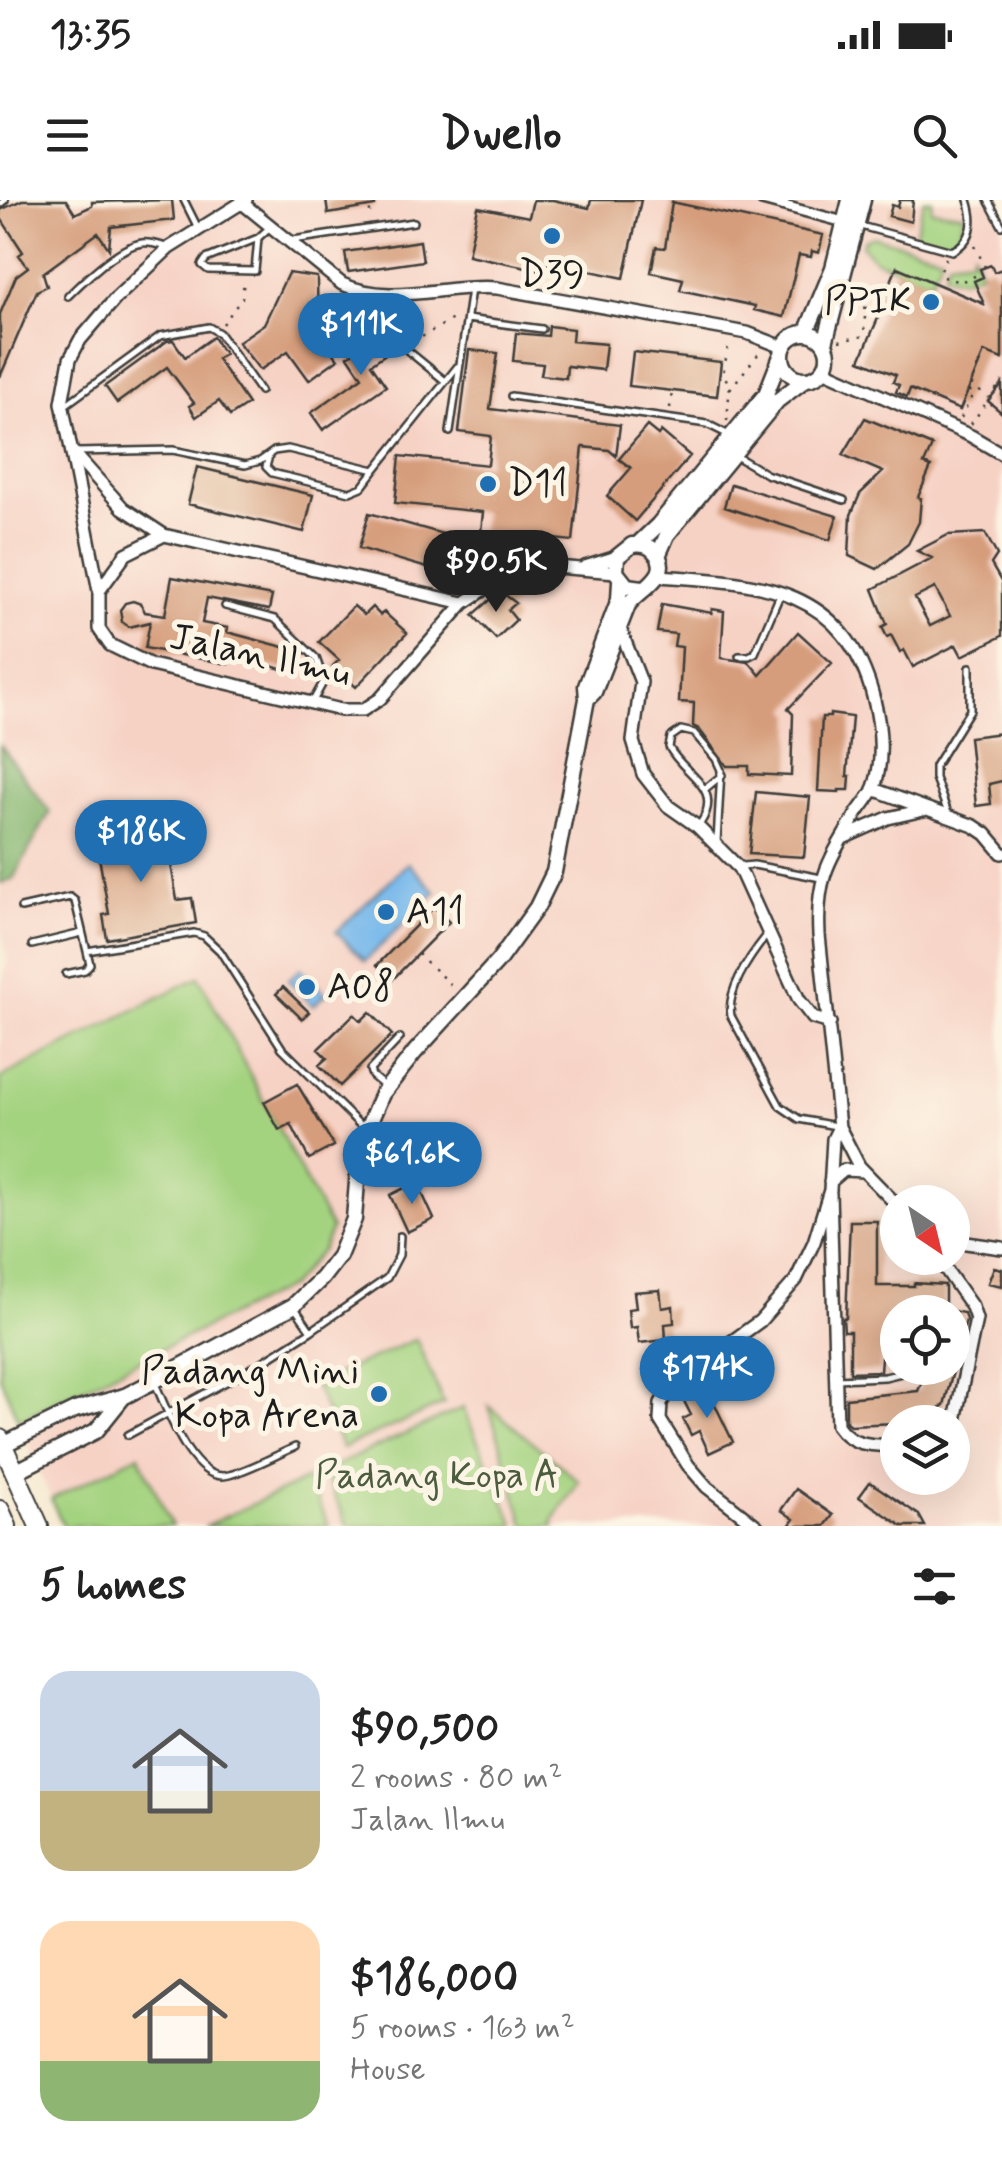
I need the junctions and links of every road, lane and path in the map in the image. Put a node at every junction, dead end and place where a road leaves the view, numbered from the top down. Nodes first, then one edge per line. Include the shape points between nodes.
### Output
1 (184, 200) edge
2 (368, 200) edge
3 (762, 200) edge
4 (850, 200) edge
5 (863, 200) edge
6 (968, 200) edge
7 (988, 200) edge
8 (244, 201) edge
9 (371, 218) dead end
10 (414, 222) dead end
11 (851, 224) junction
12 (1002, 226) edge
13 (198, 228) junction
14 (270, 228) junction
15 (258, 238) junction
16 (290, 240) junction
17 (169, 248) junction
18 (978, 250) dead end
19 (947, 256) dead end
20 (985, 267) dead end
21 (941, 270) dead end
22 (982, 273) dead end
23 (943, 276) dead end
24 (472, 286) junction
25 (244, 288) dead end
26 (866, 294) dead end
27 (68, 296) dead end
28 (468, 311) junction
29 (229, 318) dead end
30 (466, 320) junction
31 (542, 328) dead end
32 (730, 330) junction
33 (806, 333) junction
34 (864, 336) junction
35 (420, 337) dead end
36 (869, 339) dead end
37 (767, 340) junction
38 (825, 344) junction
39 (407, 350) dead end
40 (782, 352) junction
41 (457, 367) junction
42 (824, 370) junction
43 (806, 379) junction
44 (444, 380) junction
45 (1002, 381) edge
46 (729, 390) junction
47 (260, 391) dead end
48 (672, 391) dead end
49 (511, 396) dead end
50 (988, 398) junction
51 (63, 406) junction
52 (669, 414) dead end
53 (727, 419) dead end
54 (961, 419) dead end
55 (972, 422) dead end
56 (450, 432) dead end
57 (732, 437) junction
58 (73, 452) junction
59 (734, 454) junction
60 (1002, 454) edge
61 (269, 456) junction
62 (374, 470) junction
63 (844, 500) dead end
64 (164, 535) junction
65 (638, 544) junction
66 (658, 556) junction
67 (618, 570) junction
68 (659, 576) junction
69 (644, 588) junction
70 (99, 591) junction
71 (781, 592) junction
72 (464, 602) junction
73 (225, 606) dead end
74 (618, 626) junction
75 (739, 656) dead end
76 (970, 668) dead end
77 (586, 699) junction
78 (312, 703) junction
79 (722, 775) junction
80 (705, 789) junction
81 (873, 789) junction
82 (928, 809) junction
83 (949, 816) junction
84 (698, 828) junction
85 (842, 838) junction
86 (716, 845) junction
87 (1002, 853) edge
88 (739, 868) junction
89 (821, 878) junction
90 (21, 908) dead end
91 (82, 934) junction
92 (768, 934) junction
93 (32, 945) dead end
94 (87, 951) junction
95 (418, 954) dead end
96 (66, 974) dead end
97 (466, 998) junction
98 (830, 1024) junction
99 (400, 1038) dead end
100 (386, 1088) junction
101 (838, 1126) junction
102 (365, 1130) junction
103 (863, 1171) junction
104 (830, 1186) junction
105 (880, 1188) edge
106 (400, 1236) dead end
107 (970, 1244) edge
108 (1002, 1248) edge
109 (950, 1275) edge
110 (293, 1306) junction
111 (311, 1331) junction
112 (880, 1377) edge
113 (154, 1380) junction
114 (834, 1380) junction
115 (125, 1396) junction
116 (958, 1405) edge
117 (169, 1414) junction
118 (128, 1434) dead end
119 (1, 1442) edge
120 (880, 1445) edge
121 (295, 1447) dead end
122 (15, 1472) junction
123 (39, 1526) edge
124 (757, 1526) edge

1 - 13 lane
2 - 9 path
3 - 11 street
4 - 11 street
5 - 11 street
6 - 11 lane via 972,229 952,251
7 - 12 lane
8 - 13 street
8 - 14 street
10 - 16 lane
11 - 33 street
11 - 38 street
13 - 17 street
14 - 15 lane
14 - 16 street
15 - 15 lane via 255,271 202,265 206,259
16 - 24 street via 356,290 402,294
17 - 27 lane via 135,245
17 - 51 street via 80,340 65,376
18 - 20 path
19 - 21 path
22 - 23 path via 960,282
24 - 28 lane
24 - 32 street
25 - 29 path
26 - 34 path
28 - 30 lane
28 - 35 path
30 - 31 lane
30 - 41 lane
32 - 37 street
32 - 46 path via 724,374
33 - 38 street
33 - 40 street via 793,336
34 - 36 path
34 - 38 path
37 - 40 street
37 - 46 path
38 - 42 street
39 - 44 lane
40 - 43 street via 792,375
40 - 57 street via 766,394
41 - 44 lane
41 - 56 lane
42 - 43 street
42 - 60 street
43 - 59 street
44 - 62 lane
45 - 50 path
46 - 53 path
47 - 51 lane via 209,326 160,336
48 - 52 path
49 - 57 lane via 707,424
50 - 54 path via 972,385
50 - 55 path
51 - 58 street, Jalan Ilmu
57 - 65 street
58 - 61 lane via 174,450 245,465
58 - 64 street via 123,508
58 - 70 street, Jalan Ilmu
59 - 63 lane via 766,474
59 - 66 street via 667,535
61 - 62 lane via 288,449
61 - 62 lane via 272,474 350,492 362,488
64 - 70 street via 126,554
64 - 72 street
65 - 66 street
65 - 67 street via 626,547
66 - 68 street
67 - 69 street via 635,589
67 - 72 street, Jalan Ilmu via 515,568
67 - 77 street via 619,599
68 - 69 street
68 - 71 street
69 - 74 street
70 - 78 street, Jalan Ilmu via 98,629 126,655
71 - 75 lane via 755,652
71 - 81 street via 822,611 857,650 878,712
72 - 78 street, Jalan Ilmu via 364,710
73 - 78 lane via 275,619 316,658 324,680
74 - 77 street
74 - 84 street via 642,682 633,741 643,774 668,806
76 - 83 lane via 970,710 935,766
77 - 97 street via 554,872 538,907
79 - 80 lane
79 - 80 lane via 694,732 673,734 672,754
79 - 86 lane
80 - 84 lane via 708,809
81 - 82 street
81 - 85 street
82 - 83 street
82 - 85 street
83 - 87 street via 986,834
84 - 86 street
85 - 89 street
86 - 88 street
88 - 89 lane via 754,864
88 - 92 street
89 - 98 street via 818,935
90 - 91 lane via 72,898
91 - 93 lane
91 - 94 lane
92 - 98 street via 806,1011
92 - 101 lane via 730,1002 731,1016 780,1106 799,1118
94 - 96 lane via 88,968
94 - 102 lane via 204,936 220,950 282,1048
95 - 97 path
97 - 100 street
98 - 101 street
99 - 100 lane via 370,1070
100 - 102 street
101 - 103 street
101 - 104 street
102 - 110 street via 348,1237 322,1278
103 - 104 street via 844,1170
103 - 105 street
104 - 114 street
104 - 124 street via 814,1242 788,1293 672,1385 661,1403 660,1420 688,1465
106 - 111 lane via 387,1278
107 - 108 street
109 - 116 street via 976,1319
110 - 111 lane
110 - 113 street
111 - 117 lane
112 - 114 lane
113 - 115 street
113 - 117 lane
114 - 120 street via 841,1431 858,1444
115 - 119 street
115 - 122 street via 96,1431
117 - 118 lane
117 - 121 lane via 196,1465 210,1476 226,1476
119 - 122 highway
122 - 123 highway

